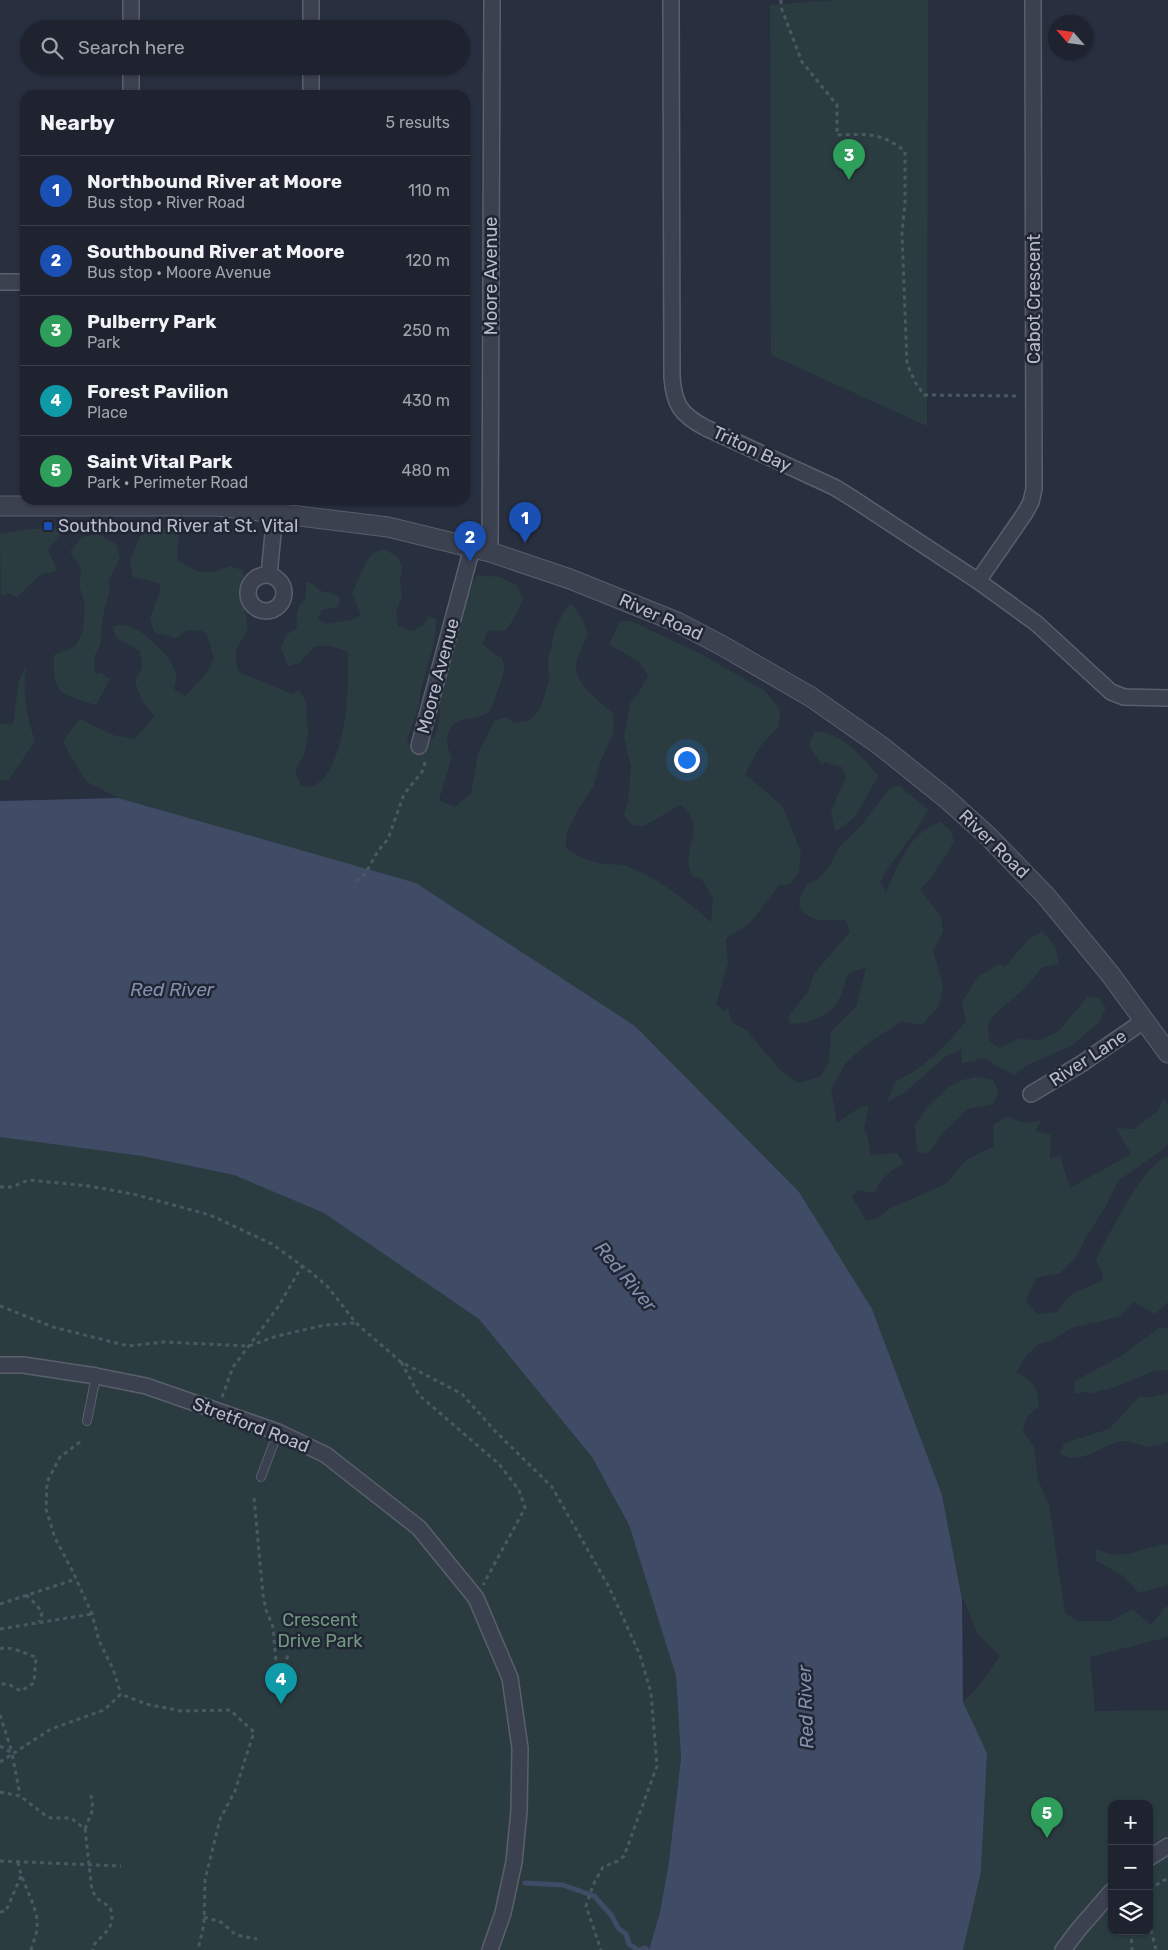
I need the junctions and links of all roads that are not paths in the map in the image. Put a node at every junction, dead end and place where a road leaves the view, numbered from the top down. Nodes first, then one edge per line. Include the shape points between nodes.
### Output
1 (131, 0) edge
2 (311, 0) edge
3 (492, 0) edge
4 (671, 0) edge
5 (1034, 0) edge
6 (131, 20) edge
7 (311, 20) edge
8 (131, 75) edge
9 (311, 75) edge
10 (131, 90) edge
11 (311, 90) edge
12 (0, 282) edge
13 (20, 282) edge
14 (0, 506) edge
15 (274, 513) junction
16 (481, 550) junction
17 (269, 575) dead end
18 (978, 581) junction
19 (1168, 698) edge
20 (419, 746) road end
21 (1145, 1020) junction
22 (1166, 1046) edge
23 (1031, 1094) dead end
24 (0, 1365) edge
25 (96, 1376) junction
26 (87, 1421) dead end
27 (278, 1432) junction
28 (261, 1477) dead end
29 (1168, 1846) edge
30 (1153, 1855) edge
31 (1108, 1896) edge
32 (490, 1950) edge
33 (1063, 1950) edge

1 - 6 street
2 - 7 street
3 - 16 street, Moore Avenue
4 - 18 street, Triton Bay via 672,377 673,395 681,411 706,428 834,487
5 - 18 street, Cabot Crescent via 1034,489 1031,502
8 - 10 street
9 - 11 street
12 - 13 street
14 - 15 street, River Road via 217,506
15 - 16 street, River Road via 388,527
15 - 17 street
16 - 20 street, Moore Avenue
16 - 21 street, River Road via 570,579 676,622 811,697 881,746 988,836 1046,896
18 - 19 street, Triton Bay via 1036,623 1110,692 1124,697
21 - 22 street, River Road
21 - 23 street, River Lane
24 - 25 street, Stretford Road via 23,1365
25 - 26 lane
25 - 27 street, Stretford Road via 146,1386
27 - 28 lane
27 - 32 street, Stretford Road via 326,1455 419,1528 476,1598 510,1678 520,1748 519,1811 514,1862 503,1913
29 - 30 street
31 - 33 street

